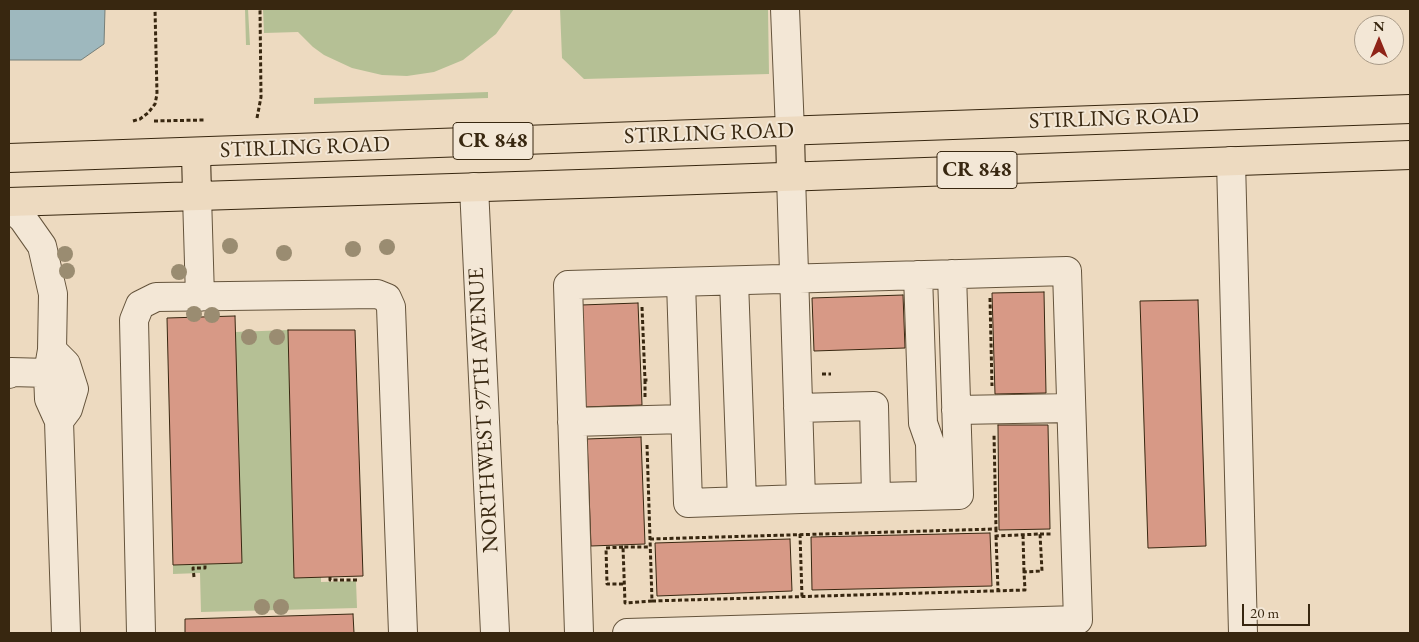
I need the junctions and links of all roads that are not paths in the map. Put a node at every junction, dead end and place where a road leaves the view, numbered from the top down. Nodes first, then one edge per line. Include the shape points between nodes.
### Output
1 (785, 9) edge
2 (1410, 109) edge
3 (790, 131) junction
4 (196, 152) junction
5 (1410, 155) edge
6 (9, 158) edge
7 (1231, 161) junction
8 (791, 176) junction
9 (474, 187) junction
10 (197, 196) junction
11 (9, 202) edge
12 (9, 206) edge
13 (952, 274) junction
14 (918, 275) junction
15 (794, 279) junction
16 (734, 281) junction
17 (681, 282) junction
18 (200, 297) junction
19 (9, 374) edge
20 (9, 385) edge
21 (52, 386) junction
22 (798, 408) junction
23 (1072, 408) junction
24 (956, 410) junction
25 (685, 419) junction
26 (572, 422) junction
27 (931, 495) junction
28 (876, 497) junction
29 (801, 499) junction
30 (742, 501) junction
31 (66, 633) edge
32 (140, 633) edge
33 (403, 633) edge
34 (495, 633) edge
35 (578, 633) edge
36 (627, 633) edge
37 (1243, 633) edge

1 - 3 street
2 - 3 main road, STIRLING ROAD / CR 848
3 - 4 main road, STIRLING ROAD / CR 848
3 - 8 main road
4 - 6 main road, STIRLING ROAD / CR 848
4 - 10 main road
5 - 7 main road, STIRLING ROAD / CR 848
7 - 8 main road, STIRLING ROAD / CR 848
7 - 37 street
8 - 9 main road, STIRLING ROAD / CR 848
8 - 15 street
9 - 10 main road, STIRLING ROAD / CR 848
9 - 34 street, NORTHWEST 97TH AVENUE
10 - 11 main road, STIRLING ROAD / CR 848
10 - 18 street
12 - 21 street via 23,219 42,246 53,294
13 - 14 street
13 - 23 street via 1068,270
13 - 24 street
14 - 15 street
14 - 27 street via 923,423 930,444
15 - 16 street
15 - 22 street
16 - 17 street
16 - 30 street
17 - 25 street
17 - 26 street via 568,285
18 - 32 street via 156,297 140,305 134,320
18 - 33 street via 377,294 387,298 391,307
19 - 21 street
20 - 21 street
21 - 31 street
22 - 28 street via 874,406
22 - 29 street
23 - 24 street
23 - 36 street via 1078,620
24 - 27 street via 959,494
25 - 26 street
25 - 30 street via 688,503
26 - 35 street
27 - 28 street
28 - 29 street
29 - 30 street

